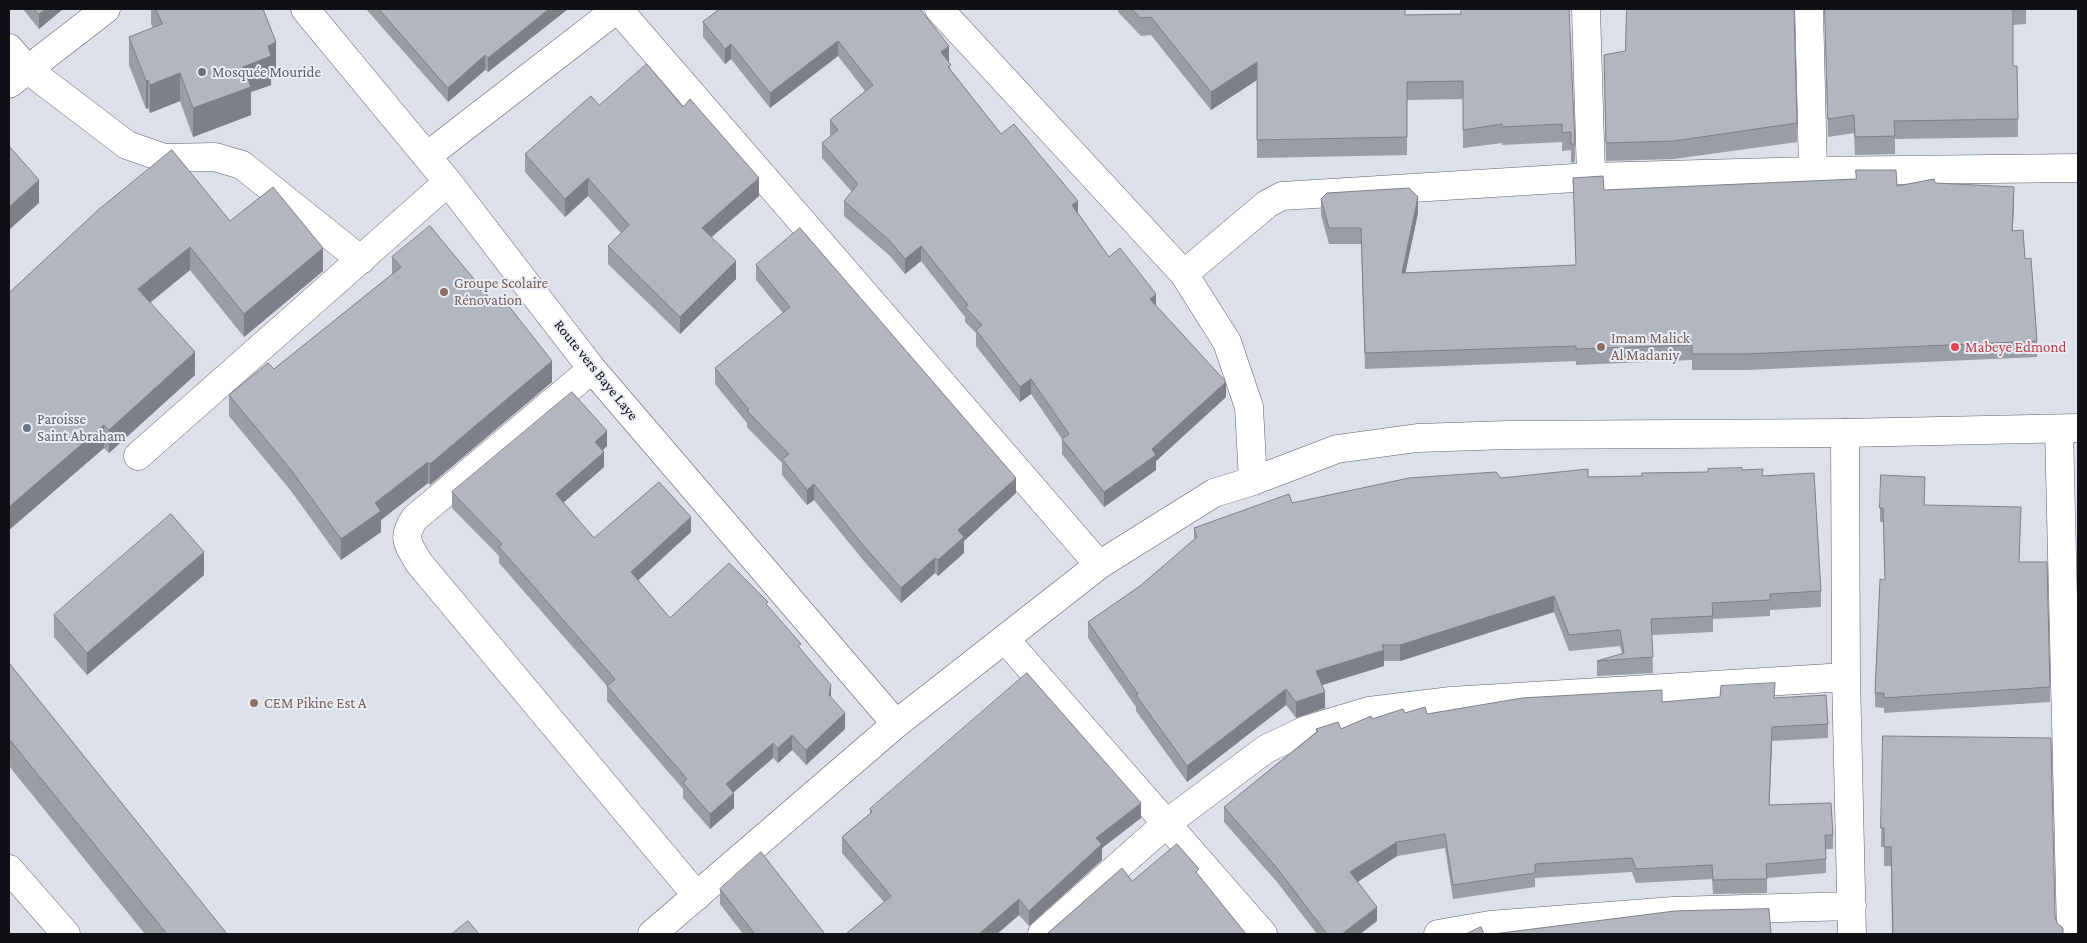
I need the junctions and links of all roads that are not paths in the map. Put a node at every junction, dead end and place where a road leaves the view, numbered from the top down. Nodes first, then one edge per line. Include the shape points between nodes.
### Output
1 (106, 9) edge
2 (305, 9) edge
3 (618, 9) edge
4 (941, 9) edge
5 (1586, 9) edge
6 (1809, 9) edge
7 (9, 48) edge
8 (18, 76) edge
9 (427, 156) junction
10 (2078, 168) edge
11 (1813, 171) junction
12 (1591, 177) junction
13 (448, 182) junction
14 (361, 260) junction
15 (1184, 274) junction
16 (592, 369) junction
17 (2068, 428) edge
18 (1845, 433) junction
19 (138, 456) dead end
20 (1253, 481) junction
21 (1099, 565) junction
22 (1005, 639) junction
23 (1846, 678) junction
24 (896, 724) junction
25 (1167, 823) junction
26 (9, 869) edge
27 (697, 896) junction
28 (1852, 906) junction
29 (660, 932) edge
30 (66, 934) edge
31 (1042, 934) edge
32 (1263, 934) edge
33 (1438, 934) edge
34 (1852, 934) edge
35 (2071, 934) edge

1 - 8 street
2 - 9 street, Route vers Baye Laye
3 - 9 street
3 - 21 street
4 - 15 street
5 - 12 street
6 - 11 street
7 - 8 street
8 - 14 street via 128,145 164,158 215,157 242,165
9 - 13 street, Route vers Baye Laye
10 - 11 street
11 - 12 street
12 - 15 street via 1282,196 1267,204
13 - 14 street
13 - 16 street, Route vers Baye Laye
14 - 19 street
15 - 20 street via 1227,342 1249,407
16 - 24 street, Route vers Baye Laye
16 - 27 street via 416,518 406,538 419,563
17 - 18 street
17 - 35 street
18 - 20 street via 1417,438 1337,449
18 - 23 street
20 - 21 street via 1214,493
21 - 22 street
22 - 24 street
22 - 25 street
23 - 25 street via 1451,701 1369,711 1306,730 1266,750
23 - 28 street
24 - 27 street
25 - 31 street
25 - 32 street
26 - 30 street
27 - 29 street
28 - 33 street via 1674,911 1490,925
28 - 34 street

